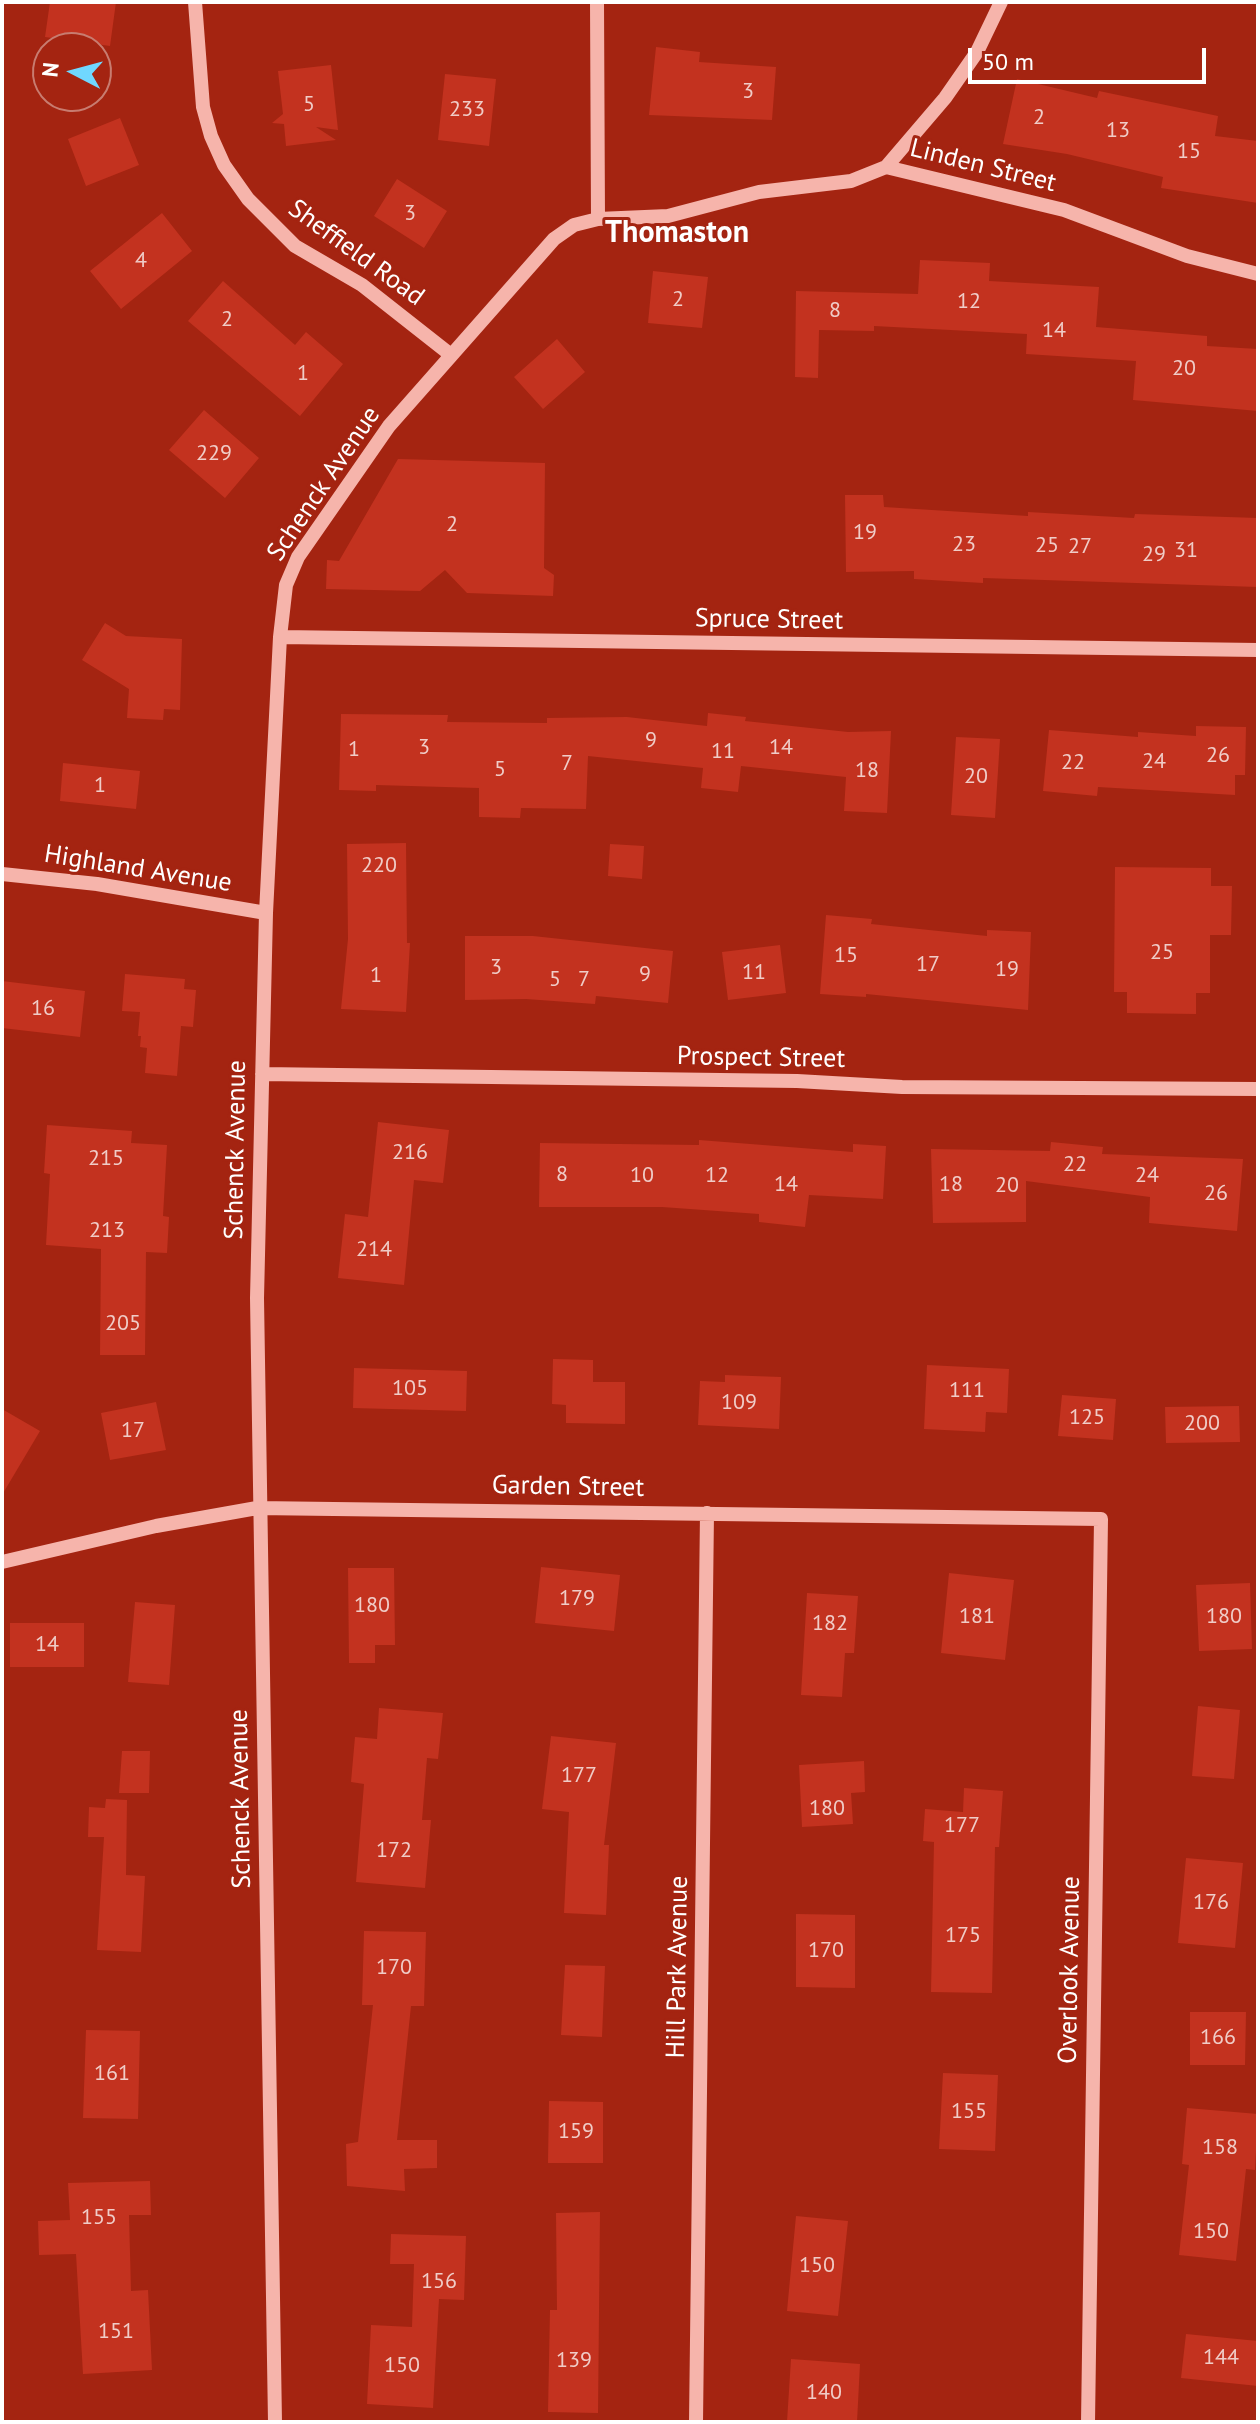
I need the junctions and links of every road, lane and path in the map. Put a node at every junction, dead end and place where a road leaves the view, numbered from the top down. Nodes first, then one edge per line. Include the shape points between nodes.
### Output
1 (195, 2) edge
2 (597, 2) edge
3 (1001, 2) edge
4 (886, 167) junction
5 (598, 219) junction
6 (1258, 274) edge
7 (451, 355) junction
8 (280, 637) junction
9 (1258, 650) edge
10 (2, 874) edge
11 (266, 913) junction
12 (262, 1074) junction
13 (1258, 1089) edge
14 (257, 1508) junction
15 (707, 1513) junction
16 (1101, 1519) joint
17 (2, 1553) edge
18 (39, 1554) junction
19 (2, 1562) edge
20 (275, 2422) edge
21 (696, 2422) edge
22 (1088, 2422) edge

1 - 7 street, Sheffield Road via 203,107 224,165 248,199 295,246 362,285
2 - 5 street
3 - 4 street via 977,52 945,98
4 - 5 street, Linden Street via 851,181 759,192 668,216
4 - 6 street, Linden Street via 1064,210 1187,256
5 - 7 street, Schenck Avenue via 574,225 554,239
7 - 8 street, Schenck Avenue via 389,426 298,557 286,585
8 - 9 street, Spruce Street
8 - 11 street, Schenck Avenue
10 - 11 street, Highland Avenue
11 - 12 street, Schenck Avenue
12 - 13 street, Prospect Street
12 - 14 street, Schenck Avenue
14 - 15 street, Garden Street
14 - 18 street, Garden Street
14 - 20 street, Schenck Avenue
15 - 16 street, Garden Street
15 - 21 street, Hill Park Avenue
16 - 22 street, Overlook Avenue
17 - 18 street, Garden Street
18 - 19 street, Garden Street

